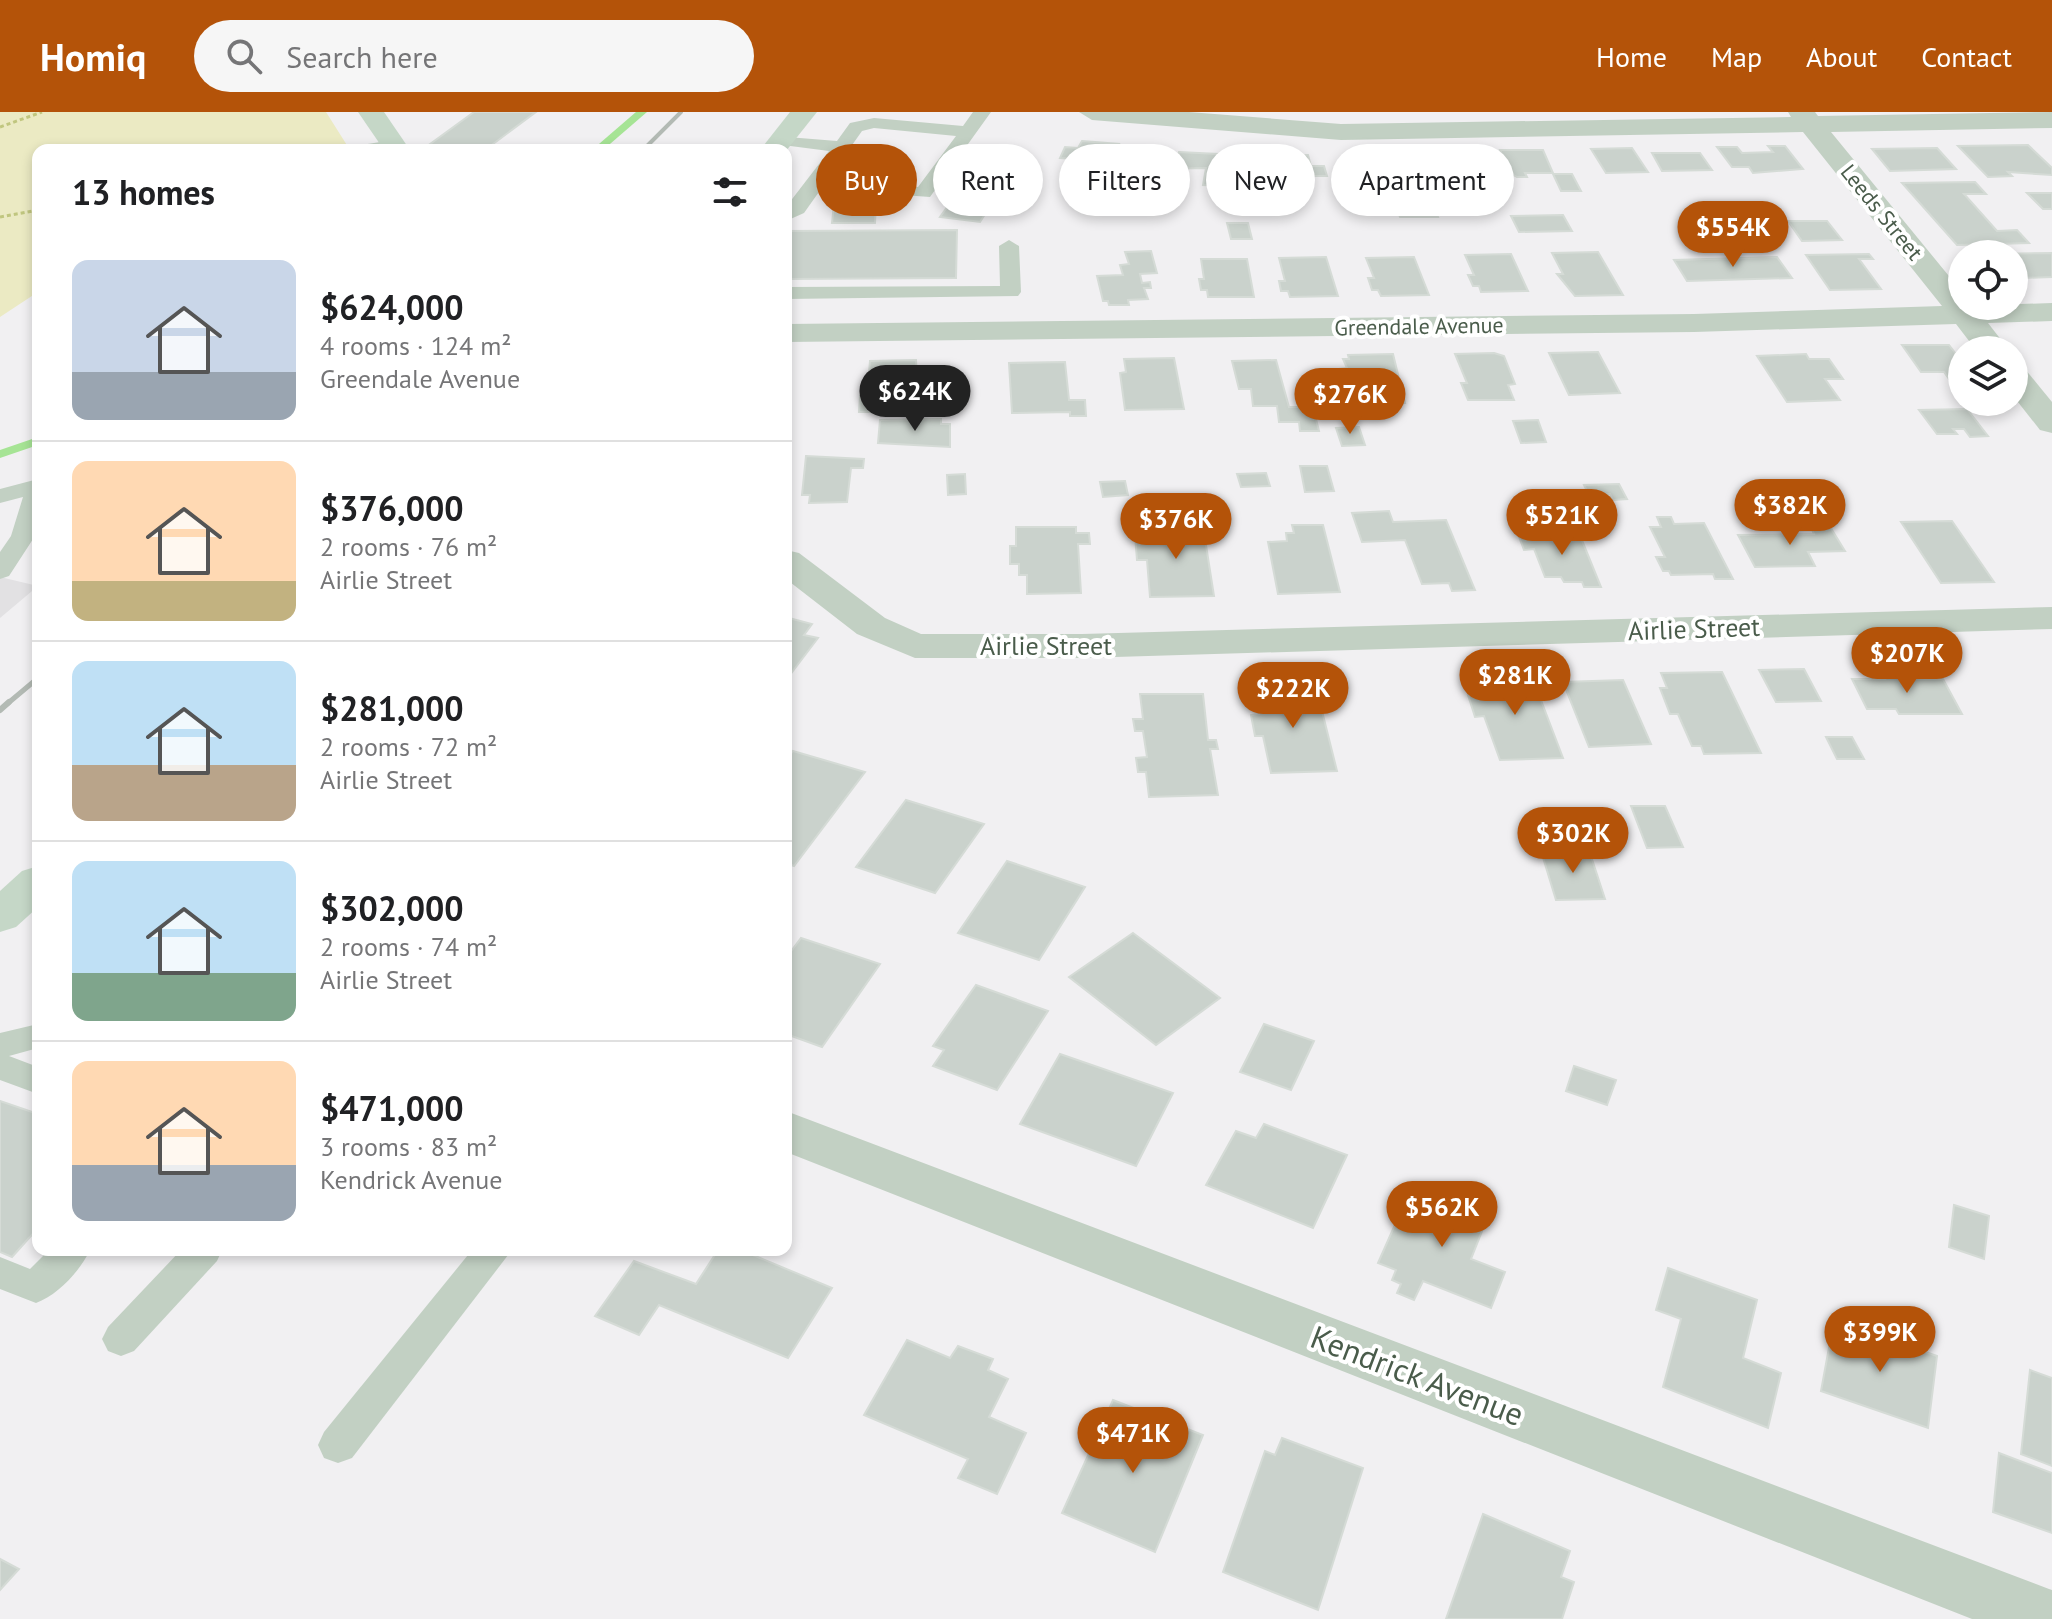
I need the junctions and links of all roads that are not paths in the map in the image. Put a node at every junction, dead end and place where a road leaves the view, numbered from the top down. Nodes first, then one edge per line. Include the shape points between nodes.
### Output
1 (371, 112) edge
2 (804, 112) edge
3 (982, 112) edge
4 (1092, 112) edge
5 (1806, 118) edge
6 (2052, 120) edge
7 (968, 132) junction
8 (393, 144) edge
9 (778, 144) edge
10 (844, 144) edge
11 (792, 145) edge
12 (816, 146) edge
13 (816, 183) edge
14 (917, 192) edge
15 (792, 212) edge
16 (1009, 246) dead end
17 (1011, 292) junction
18 (792, 293) edge
19 (1948, 295) edge
20 (2052, 312) edge
21 (2028, 313) edge
22 (1948, 315) edge
23 (1968, 320) edge
24 (1015, 330) junction
25 (792, 333) edge
26 (1981, 336) edge
27 (2028, 393) edge
28 (2052, 423) edge
29 (32, 488) edge
30 (0, 496) edge
31 (32, 506) edge
32 (792, 566) edge
33 (0, 571) edge
34 (2052, 618) edge
35 (32, 887) edge
36 (0, 916) edge
37 (32, 1038) edge
38 (0, 1046) edge
39 (0, 1066) edge
40 (32, 1079) edge
41 (792, 1133) edge
42 (66, 1256) edge
43 (198, 1256) edge
44 (489, 1256) edge
45 (0, 1273) edge
46 (121, 1339) dead end
47 (338, 1445) dead end
48 (2049, 1619) edge

1 - 8 main road
2 - 9 main road
3 - 7 lane
4 - 5 street via 1341,132
5 - 6 street
5 - 19 street, Leeds Street
7 - 10 lane via 864,123
7 - 14 lane via 923,193
11 - 12 lane
13 - 15 lane
16 - 17 lane
17 - 18 lane
17 - 24 lane
20 - 21 street, Greendale Avenue
22 - 24 street, Greendale Avenue via 1694,323
23 - 26 street, Leeds Street
24 - 25 street, Greendale Avenue
27 - 28 street
29 - 30 lane
31 - 33 lane via 23,536
32 - 34 street, Airlie Street via 871,626 915,646 1082,646
35 - 36 main road
37 - 38 lane
39 - 40 lane
41 - 48 street, Kendrick Avenue
42 - 45 lane via 36,1287
43 - 46 lane
44 - 47 lane

